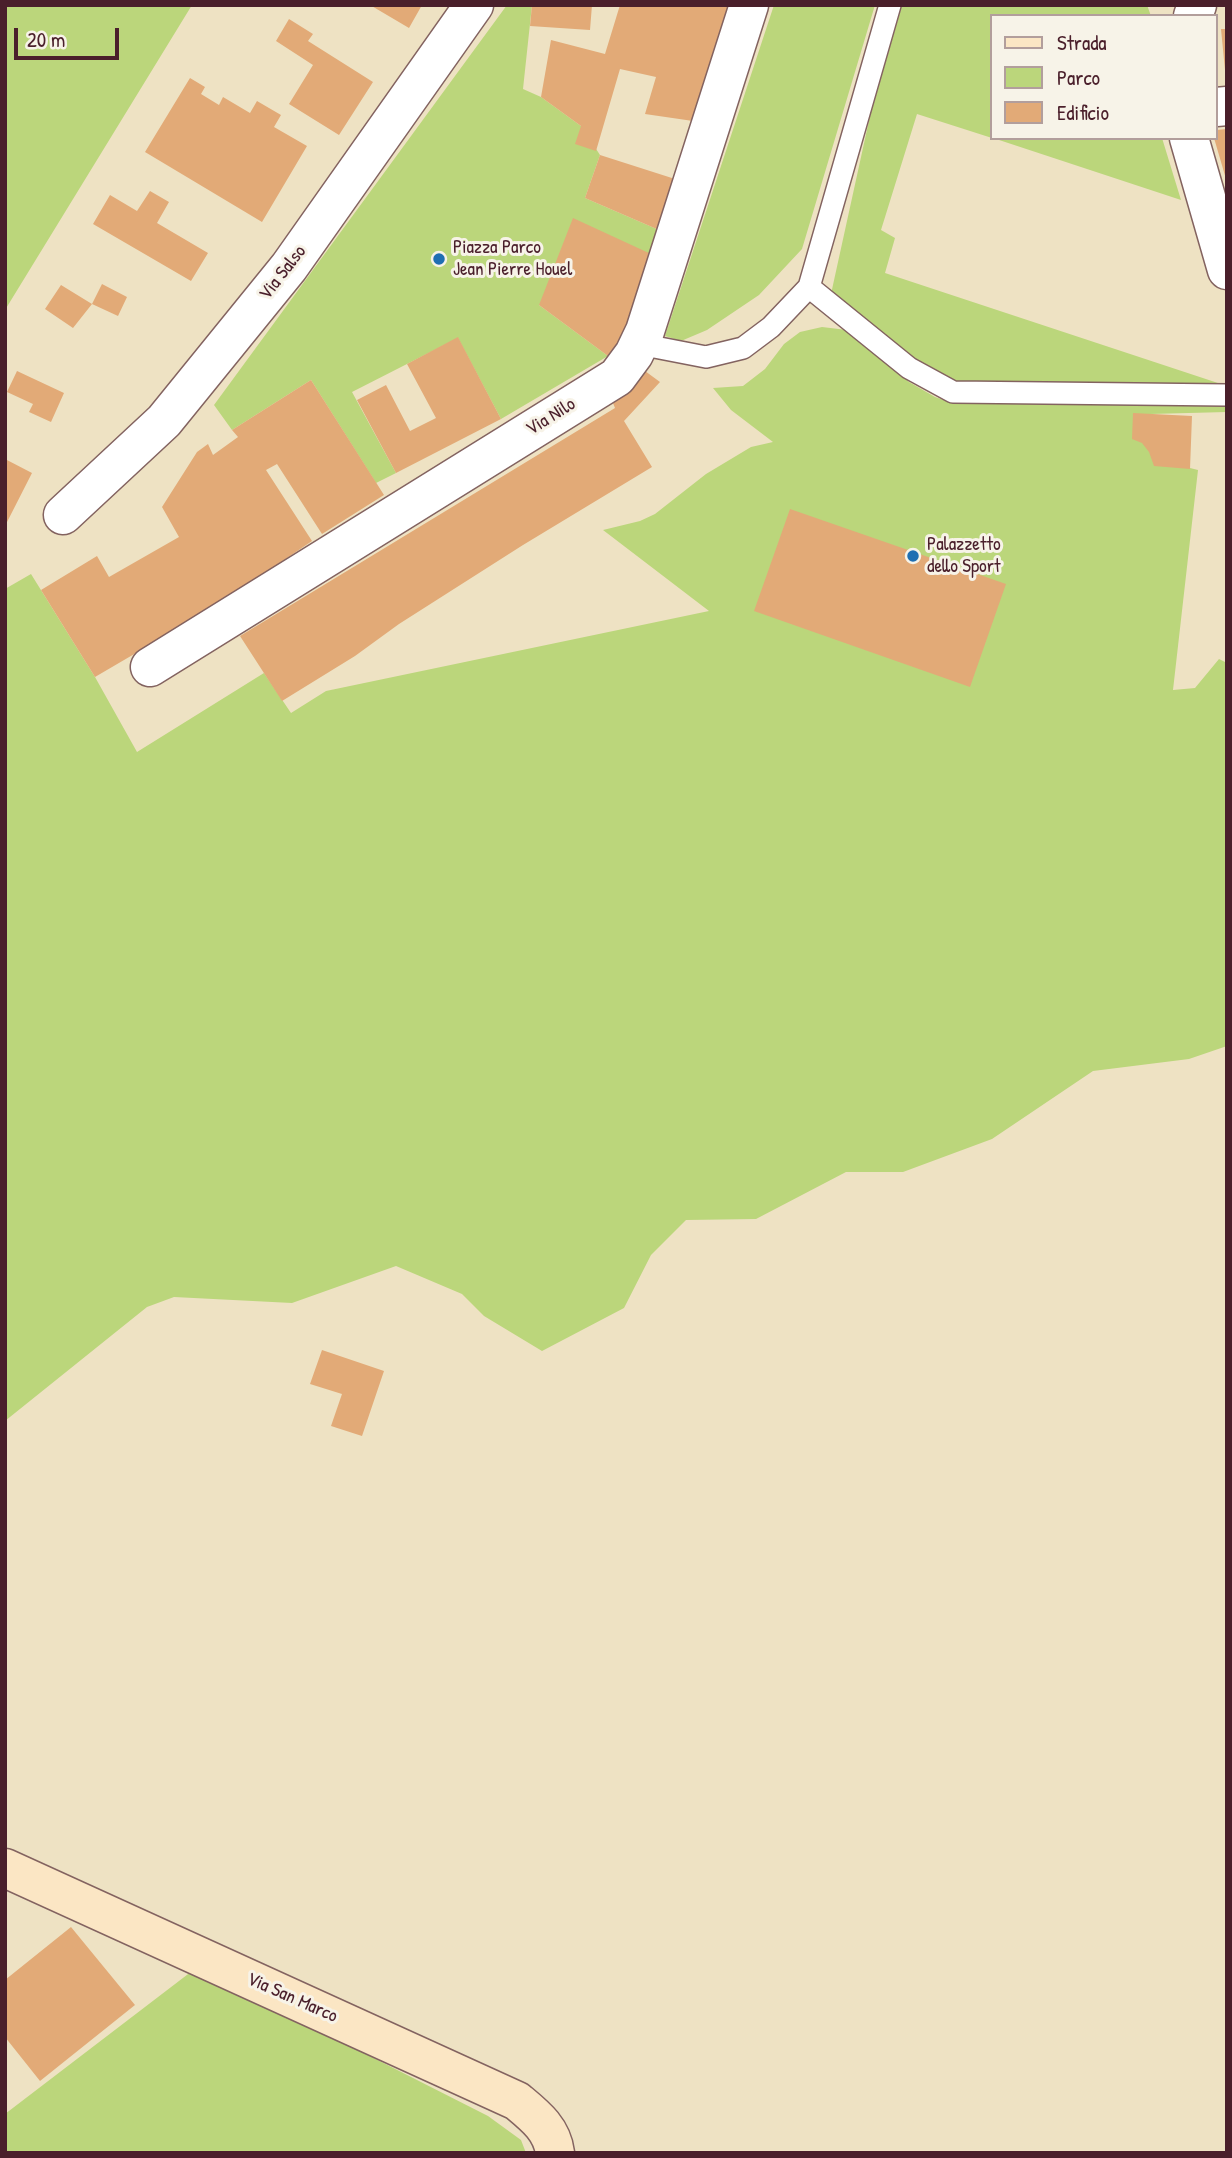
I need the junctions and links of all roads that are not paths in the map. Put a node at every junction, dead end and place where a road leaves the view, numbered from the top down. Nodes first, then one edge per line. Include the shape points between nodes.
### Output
1 (474, 5) edge
2 (749, 5) edge
3 (890, 5) edge
4 (1190, 140) edge
5 (1226, 267) edge
6 (809, 287) junction
7 (639, 344) junction
8 (1227, 395) edge
9 (63, 515) dead end
10 (150, 667) dead end
11 (5, 1868) edge
12 (555, 2153) edge

1 - 9 street, Via Salso via 289,267 164,421
2 - 7 street, Via Nilo
3 - 6 lane
4 - 5 street
6 - 7 lane via 771,327 743,348 706,357
6 - 8 lane via 909,368 953,392
7 - 10 street, Via Nilo via 617,377
11 - 12 street, Via San Marco via 517,2101 538,2118 553,2139

